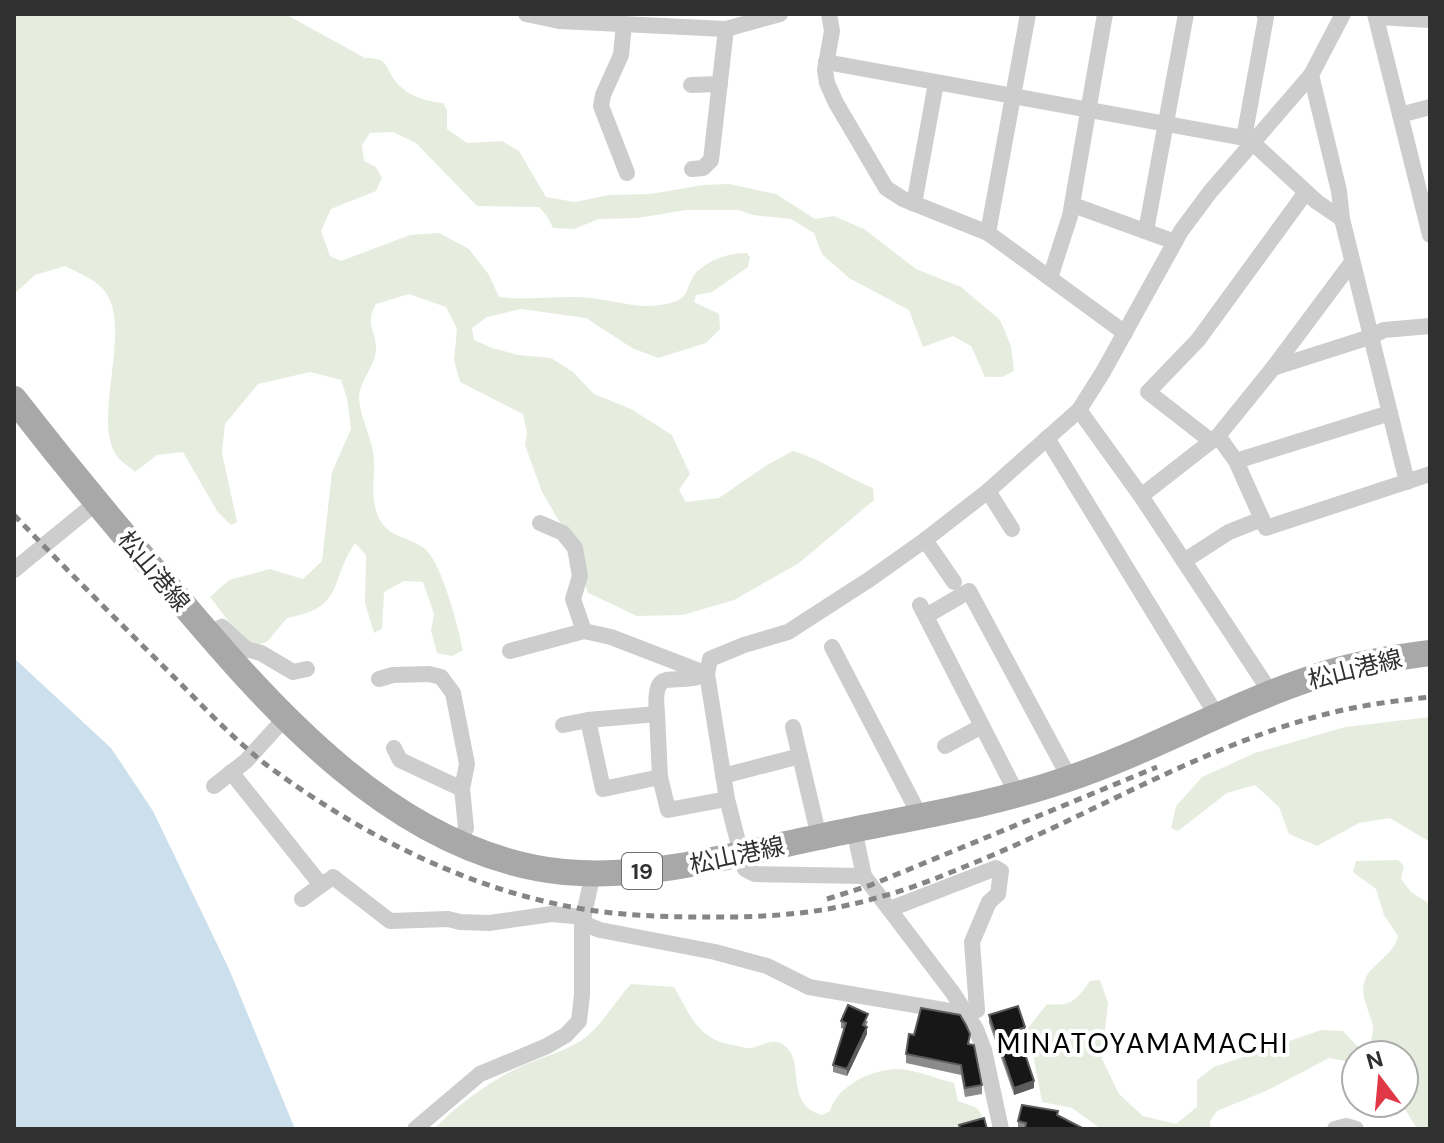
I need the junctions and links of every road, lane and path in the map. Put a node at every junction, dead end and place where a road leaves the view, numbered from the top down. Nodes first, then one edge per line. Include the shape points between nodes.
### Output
1 (526, 14) edge
2 (780, 14) edge
3 (829, 14) edge
4 (1028, 14) edge
5 (1105, 14) edge
6 (1186, 14) edge
7 (1264, 14) edge
8 (1343, 14) edge
9 (1375, 16) edge
10 (560, 17) edge
11 (1430, 20) edge
12 (624, 24) junction
13 (726, 29) junction
14 (826, 62) junction
15 (1311, 75) junction
16 (936, 83) junction
17 (720, 84) junction
18 (691, 85) dead end
19 (1013, 98) junction
20 (1430, 107) edge
21 (1090, 112) junction
22 (1400, 115) junction
23 (1166, 125) junction
24 (1248, 141) junction
25 (692, 169) dead end
26 (627, 173) dead end
27 (1306, 192) junction
28 (1425, 192) edge
29 (914, 204) junction
30 (1073, 205) junction
31 (1342, 219) junction
32 (1146, 231) junction
33 (988, 233) junction
34 (1430, 235) edge
35 (1175, 242) junction
36 (1352, 262) junction
37 (1050, 278) junction
38 (1430, 326) edge
39 (1125, 333) junction
40 (1370, 337) junction
41 (1273, 368) junction
42 (14, 399) edge
43 (1079, 410) junction
44 (1390, 413) junction
45 (1047, 438) junction
46 (1215, 439) junction
47 (1236, 461) junction
48 (1430, 474) edge
49 (1407, 482) junction
50 (988, 491) junction
51 (1141, 496) junction
52 (97, 502) junction
53 (1262, 519) junction
54 (540, 523) dead end
55 (1012, 529) dead end
56 (925, 540) junction
57 (1184, 561) junction
58 (14, 570) edge
59 (954, 582) dead end
60 (584, 631) junction
61 (208, 634) junction
62 (832, 647) dead end
63 (510, 651) dead end
64 (1430, 653) edge
65 (307, 669) dead end
66 (707, 674) junction
67 (379, 679) dead end
68 (1271, 693) junction
69 (657, 714) junction
70 (1217, 716) junction
71 (285, 718) junction
72 (588, 720) junction
73 (563, 725) dead end
74 (982, 726) junction
75 (793, 727) dead end
76 (945, 746) dead end
77 (394, 748) dead end
78 (800, 756) junction
79 (231, 772) junction
80 (723, 776) junction
81 (660, 777) junction
82 (1070, 779) junction
83 (214, 786) dead end
84 (462, 789) junction
85 (1018, 796) junction
86 (727, 799) junction
87 (921, 818) junction
88 (854, 829) junction
89 (819, 837) junction
90 (460, 842) junction
91 (740, 853) junction
92 (593, 873) junction
93 (864, 876) junction
94 (332, 878) junction
95 (302, 899) dead end
96 (890, 909) junction
97 (583, 920) junction
98 (967, 1014) junction
99 (415, 1129) edge
100 (1001, 1129) edge
101 (1335, 1129) edge
102 (1356, 1129) edge

1 - 10 street
2 - 13 street
3 - 14 street via 832,31
4 - 19 street
5 - 21 street
6 - 23 street
7 - 24 street
8 - 15 street
9 - 11 street
9 - 22 street
10 - 12 street
12 - 13 street
12 - 26 street via 621,55 601,106
13 - 17 street
14 - 16 street
14 - 29 street via 827,83 836,103 886,188
15 - 24 street
15 - 31 street
16 - 19 street
16 - 29 street
17 - 18 street
17 - 25 street via 711,160
19 - 21 street
19 - 33 street
20 - 22 street
21 - 23 street
21 - 30 street
22 - 28 street
23 - 24 street
23 - 32 street
24 - 27 street
24 - 35 street
27 - 31 street
27 - 46 street via 1198,340 1148,392
28 - 34 street
29 - 33 street
30 - 32 street
30 - 37 street
31 - 36 street
32 - 35 street
33 - 37 street
35 - 39 street
36 - 40 street
36 - 41 street
37 - 39 street
38 - 40 street via 1384,330
39 - 43 street
40 - 41 street
40 - 44 street
41 - 46 street
42 - 52 main road, 松山港線 / 19
43 - 45 street
43 - 51 street
44 - 47 street
44 - 49 street
45 - 50 street
45 - 70 street
46 - 47 street
46 - 51 street
47 - 53 street
48 - 49 street
49 - 53 street via 1266,528
50 - 55 street
50 - 56 street
51 - 57 street
52 - 58 street
52 - 61 main road, 松山港線 / 19
53 - 57 street via 1229,532
54 - 60 street via 563,533 575,548 580,576 573,599
56 - 59 street
56 - 66 street via 788,632 710,659
57 - 68 street
60 - 63 street
60 - 66 street
61 - 65 street via 222,627 246,649 293,672
61 - 71 main road, 松山港線 / 19
62 - 87 street
64 - 68 main road, 松山港線 / 19 via 1343,668
66 - 69 street via 659,683
66 - 80 street
67 - 84 street via 441,677 453,693 467,764
68 - 70 main road, 松山港線 / 19
69 - 72 street
69 - 81 street
70 - 82 main road, 松山港線 / 19
71 - 79 street
71 - 90 main road, 松山港線 / 19 via 368,788
72 - 73 street
72 - 81 street via 603,789
74 - 76 street
74 - 82 street via 923,610 969,591
74 - 85 street
75 - 78 street
77 - 84 street via 400,760
78 - 80 street
78 - 89 street
79 - 83 street
79 - 94 street
80 - 86 street
81 - 86 street via 668,810
82 - 85 main road, 松山港線 / 19
84 - 90 street via 466,828
85 - 87 main road, 松山港線 / 19
86 - 91 street
87 - 88 main road, 松山港線 / 19
88 - 89 main road, 松山港線 / 19
88 - 93 street
89 - 91 main road, 松山港線 / 19
90 - 92 main road, 松山港線 / 19 via 537,868
91 - 92 main road, 松山港線 / 19 via 679,867
91 - 93 street via 745,869 755,874
92 - 97 street
93 - 96 street
94 - 95 street
94 - 97 street via 390,921 489,923 552,914
96 - 98 street
96 - 98 street via 996,868 1001,871 998,894 989,902 972,942 977,1010
97 - 98 street via 600,930 767,966 809,987
97 - 99 street via 579,1021 547,1046 480,1074
98 - 100 street via 984,1050
101 - 102 street

